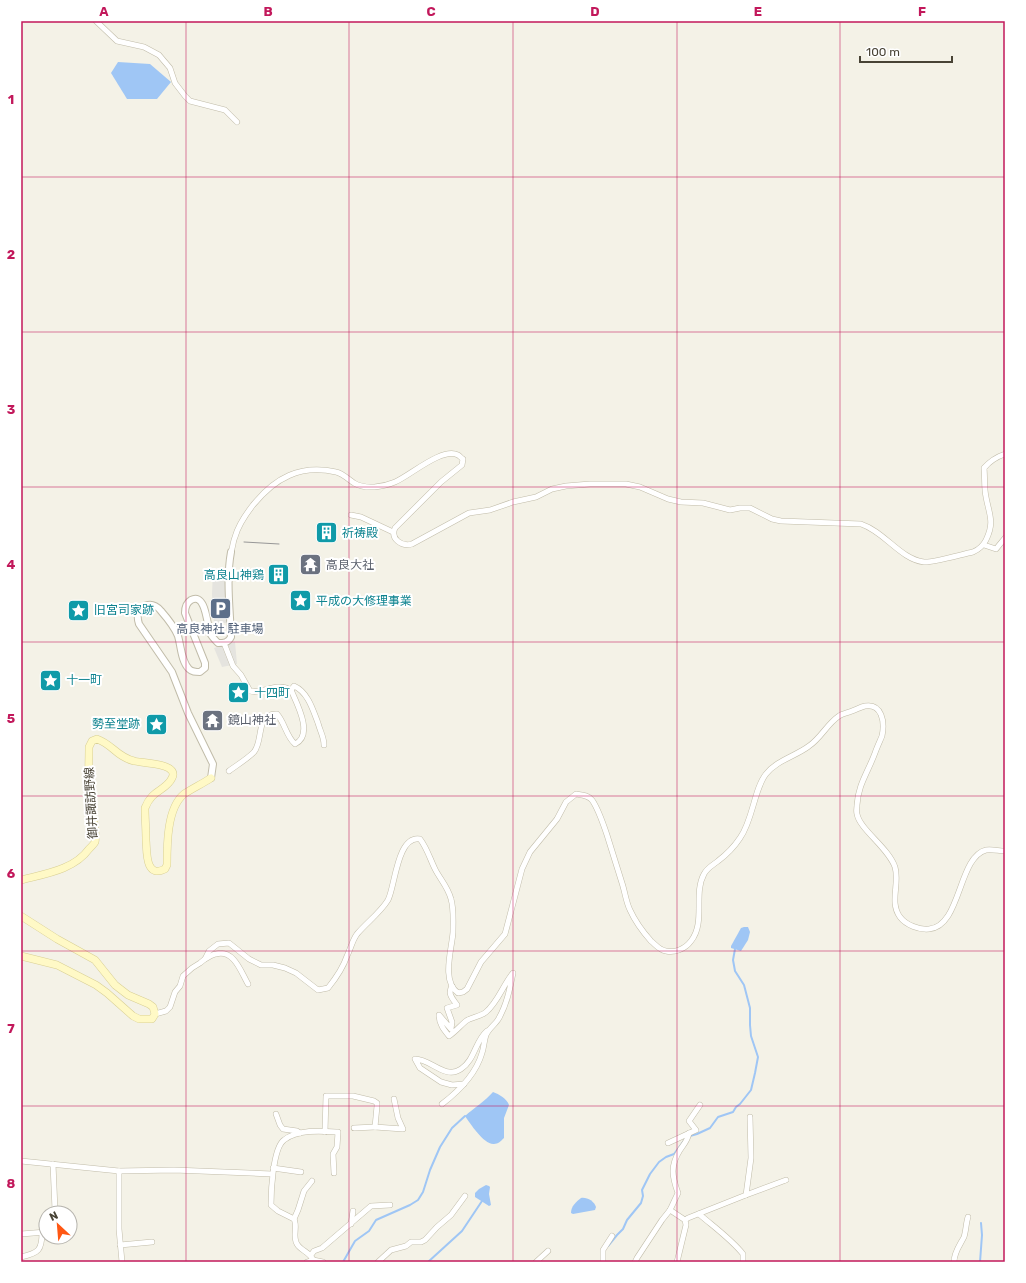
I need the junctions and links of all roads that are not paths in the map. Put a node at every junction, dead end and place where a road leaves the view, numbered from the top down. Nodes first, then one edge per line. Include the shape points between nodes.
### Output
1 (96, 21) edge
2 (237, 122) dead end
3 (1005, 454) edge
4 (351, 515) dead end
5 (393, 532) junction
6 (1005, 538) edge
7 (984, 545) junction
8 (232, 552) joint
9 (224, 643) junction
10 (291, 690) junction
11 (324, 745) dead end
12 (229, 771) dead end
13 (211, 778) joint
14 (1005, 851) edge
15 (21, 880) edge
16 (21, 916) edge
17 (21, 956) edge
18 (205, 959) junction
19 (248, 984) dead end
20 (452, 986) junction
21 (460, 993) junction
22 (457, 1005) junction
23 (155, 1014) junction
24 (491, 1027) junction
25 (464, 1084) junction
26 (394, 1099) dead end
27 (442, 1104) dead end
28 (700, 1105) dead end
29 (276, 1114) dead end
30 (750, 1117) dead end
31 (375, 1127) junction
32 (354, 1128) dead end
33 (325, 1132) junction
34 (300, 1133) junction
35 (689, 1133) junction
36 (668, 1143) dead end
37 (21, 1160) edge
38 (53, 1164) junction
39 (120, 1171) junction
40 (273, 1171) junction
41 (301, 1172) dead end
42 (334, 1173) dead end
43 (786, 1180) dead end
44 (312, 1181) dead end
45 (746, 1195) junction
46 (465, 1196) dead end
47 (55, 1205) edge
48 (390, 1205) dead end
49 (670, 1210) junction
50 (353, 1212) dead end
51 (700, 1214) junction
52 (968, 1217) dead end
53 (294, 1219) junction
54 (685, 1220) junction
55 (351, 1224) junction
56 (38, 1233) edge
57 (21, 1234) edge
58 (612, 1236) dead end
59 (152, 1242) dead end
60 (41, 1245) edge
61 (120, 1245) junction
62 (548, 1251) dead end
63 (21, 1257) edge
64 (310, 1259) edge
65 (122, 1262) edge
66 (323, 1262) edge
67 (378, 1262) edge
68 (536, 1262) edge
69 (602, 1262) edge
70 (636, 1262) edge
71 (677, 1262) edge
72 (743, 1262) edge
73 (954, 1262) edge

1 - 2 street via 117,41 144,47 159,55 170,68 175,83 190,101 225,110
3 - 7 street via 984,468 991,528
4 - 5 street
5 - 7 street via 400,544 407,546 458,518 536,497 552,489 590,484 626,484 681,502 703,503 730,510 750,508 781,521 862,524 878,532 911,558 926,563 973,552
5 - 8 street via 441,482 462,465 463,459 458,455 448,454 437,457 396,482 370,487 356,484 338,472 316,469 296,472 262,494 238,530
6 - 7 street via 996,549
8 - 9 street via 229,563 231,637
9 - 10 street via 233,666 250,691 284,686
9 - 13 street via 218,643 210,633 200,600 190,600 185,613 205,663 205,668 200,672 194,672 186,665 171,622 158,607 151,604 139,610 139,624 172,672 188,713 213,764
10 - 11 street via 294,686 298,688 308,699
10 - 12 street via 304,730 300,741 295,744 281,719 277,714 271,714 263,720 258,746 253,753
13 - 15 main road, 御井諏訪野線 via 184,795 175,804 170,816 166,869 156,871 148,864 146,853 145,808 152,795 167,784 173,774 166,766 134,761 121,756 104,741 92,741 88,747 89,794 95,842 76,862 46,874
14 - 21 street via 987,850 972,861 944,923 938,927 921,928 907,923 899,916 895,900 896,868 857,815 858,793 882,734 880,710 865,706 840,716 809,746 774,766 766,774 742,836 703,875 698,924 694,936 690,943 675,951 659,949 629,909 609,841 592,800 586,795 576,794 566,802 557,819 530,852 522,869 505,934 481,962 467,989
16 - 23 main road via 57,940 95,960 128,996 149,1004
17 - 23 main road via 57,965 96,985 139,1020 152,1019
18 - 19 street via 217,953 228,955 234,959
18 - 20 street via 209,951 218,944 229,943 248,959 261,965 285,968 318,990 328,988 338,975 357,934 389,898 404,848 411,841 420,839 451,899 453,933 449,968
18 - 23 street via 183,976 170,1007
20 - 21 street
20 - 22 street via 450,995
21 - 22 street
22 - 24 street via 447,1008 452,1022 451,1029 439,1015 439,1020 449,1036 466,1020 486,1012 513,973 502,1012
24 - 25 street via 482,1054
24 - 25 street via 484,1033 468,1062 458,1072 451,1073 415,1059 420,1068 441,1082 452,1085
25 - 27 street
26 - 31 street via 402,1129
28 - 35 street via 689,1121 696,1130
29 - 34 street via 283,1129
30 - 45 street via 751,1158
31 - 32 street
31 - 33 street via 377,1103 353,1096 326,1096
33 - 34 street
33 - 42 street via 338,1132 338,1147 333,1154
34 - 40 street via 285,1138 281,1143
35 - 36 street
35 - 49 street via 673,1166 673,1178 678,1193
37 - 38 street
38 - 39 street
38 - 47 street
39 - 40 street
39 - 61 street
40 - 41 street
40 - 53 street via 271,1205 278,1212
43 - 45 street
44 - 53 street via 304,1191
45 - 51 street
46 - 67 street via 451,1215 425,1240 411,1242 391,1250
48 - 55 street via 371,1206
49 - 54 street
49 - 70 street
50 - 55 street
51 - 54 street
51 - 72 street via 744,1254
52 - 73 street via 964,1237
53 - 64 street via 296,1241
54 - 71 street
55 - 64 street via 322,1248 314,1251
56 - 57 street
58 - 69 street via 603,1250
59 - 61 street
60 - 63 street via 34,1254
61 - 65 street
62 - 68 street
64 - 66 street

